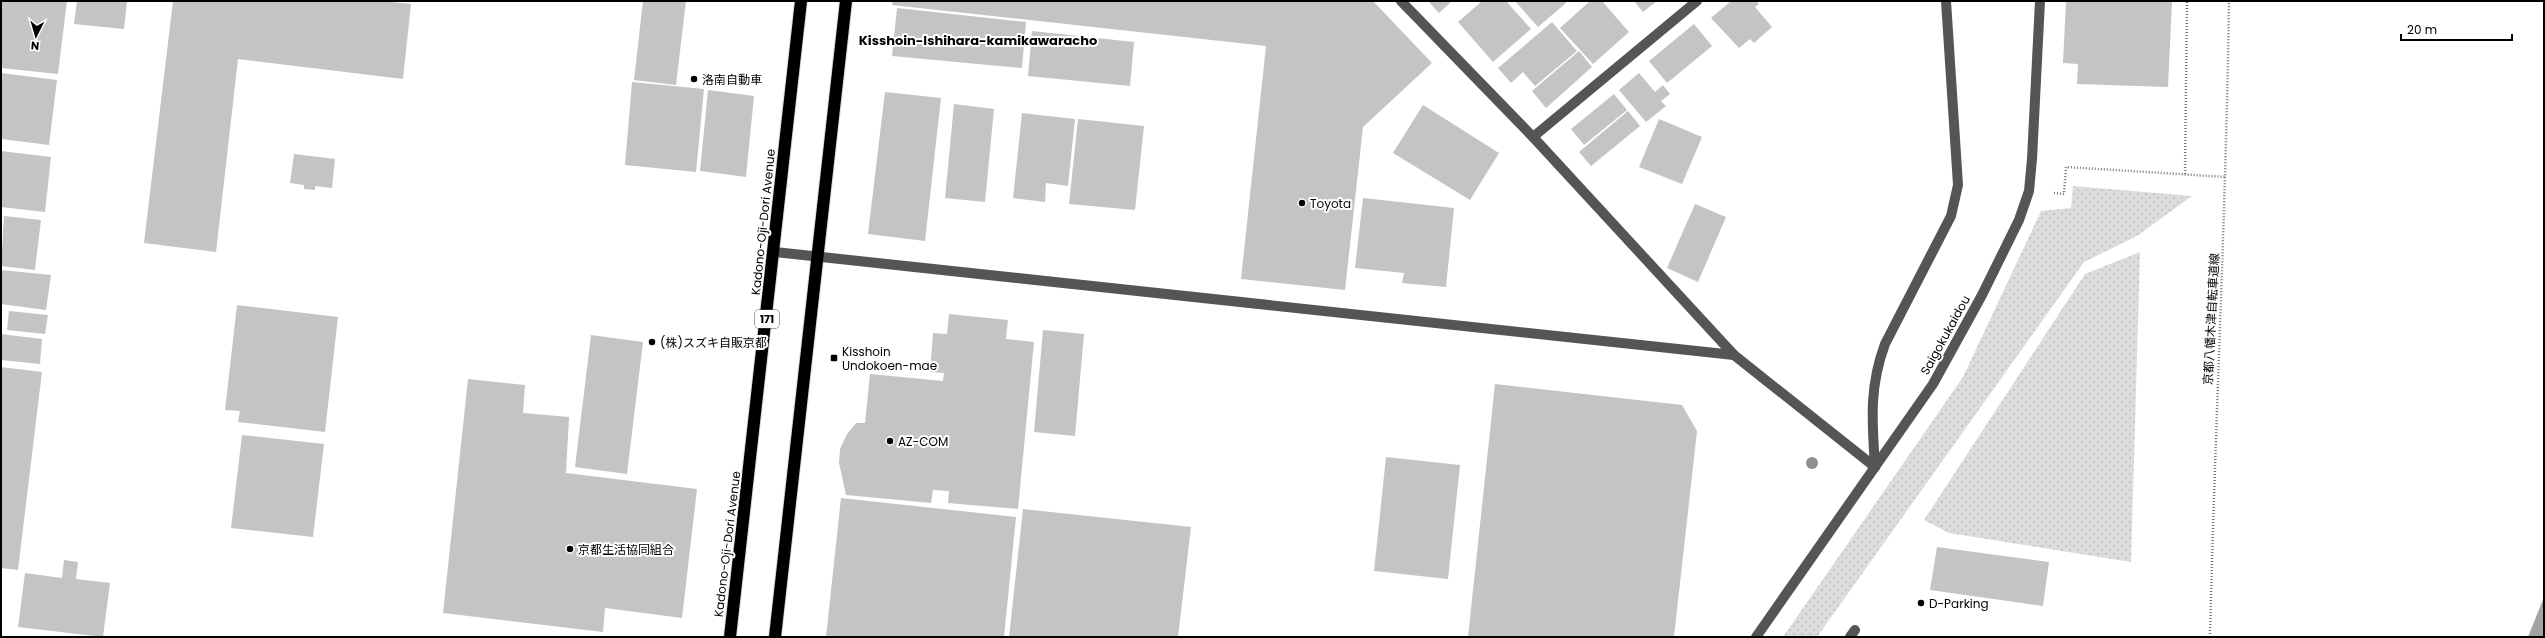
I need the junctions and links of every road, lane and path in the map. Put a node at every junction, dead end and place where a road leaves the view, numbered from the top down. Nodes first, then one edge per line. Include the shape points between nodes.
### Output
1 (802, 1) edge
2 (846, 1) edge
3 (1401, 1) edge
4 (1697, 1) edge
5 (1946, 1) edge
6 (2040, 1) edge
7 (2187, 1) edge
8 (2229, 1) edge
9 (1533, 136) junction
10 (2185, 174) junction
11 (2226, 177) junction
12 (2029, 191) junction
13 (774, 252) junction
14 (817, 256) junction
15 (1734, 355) junction
16 (1875, 467) junction
17 (730, 637) edge
18 (775, 637) edge
19 (1756, 637) edge
20 (2210, 637) edge

1 - 13 highway, Kadono-Oji-Dori Avenue / 171
2 - 14 highway
3 - 9 street
4 - 9 street
5 - 16 street via 1958,185 1956,201 1951,216 1885,344 1877,366 1871,409
6 - 12 street, Saigokukaidou
7 - 10 path
8 - 11 path, 京都八幡木津自転車道線
9 - 15 street
10 - 11 path
10 - 12 path via 2066,167 2064,194
11 - 20 path, 京都八幡木津自転車道線
12 - 16 street, Saigokukaidou via 2019,220 1982,295 1933,384
13 - 14 street
13 - 17 highway, Kadono-Oji-Dori Avenue / 171
14 - 15 street
14 - 18 highway
15 - 16 street
16 - 19 street, Saigokukaidou

